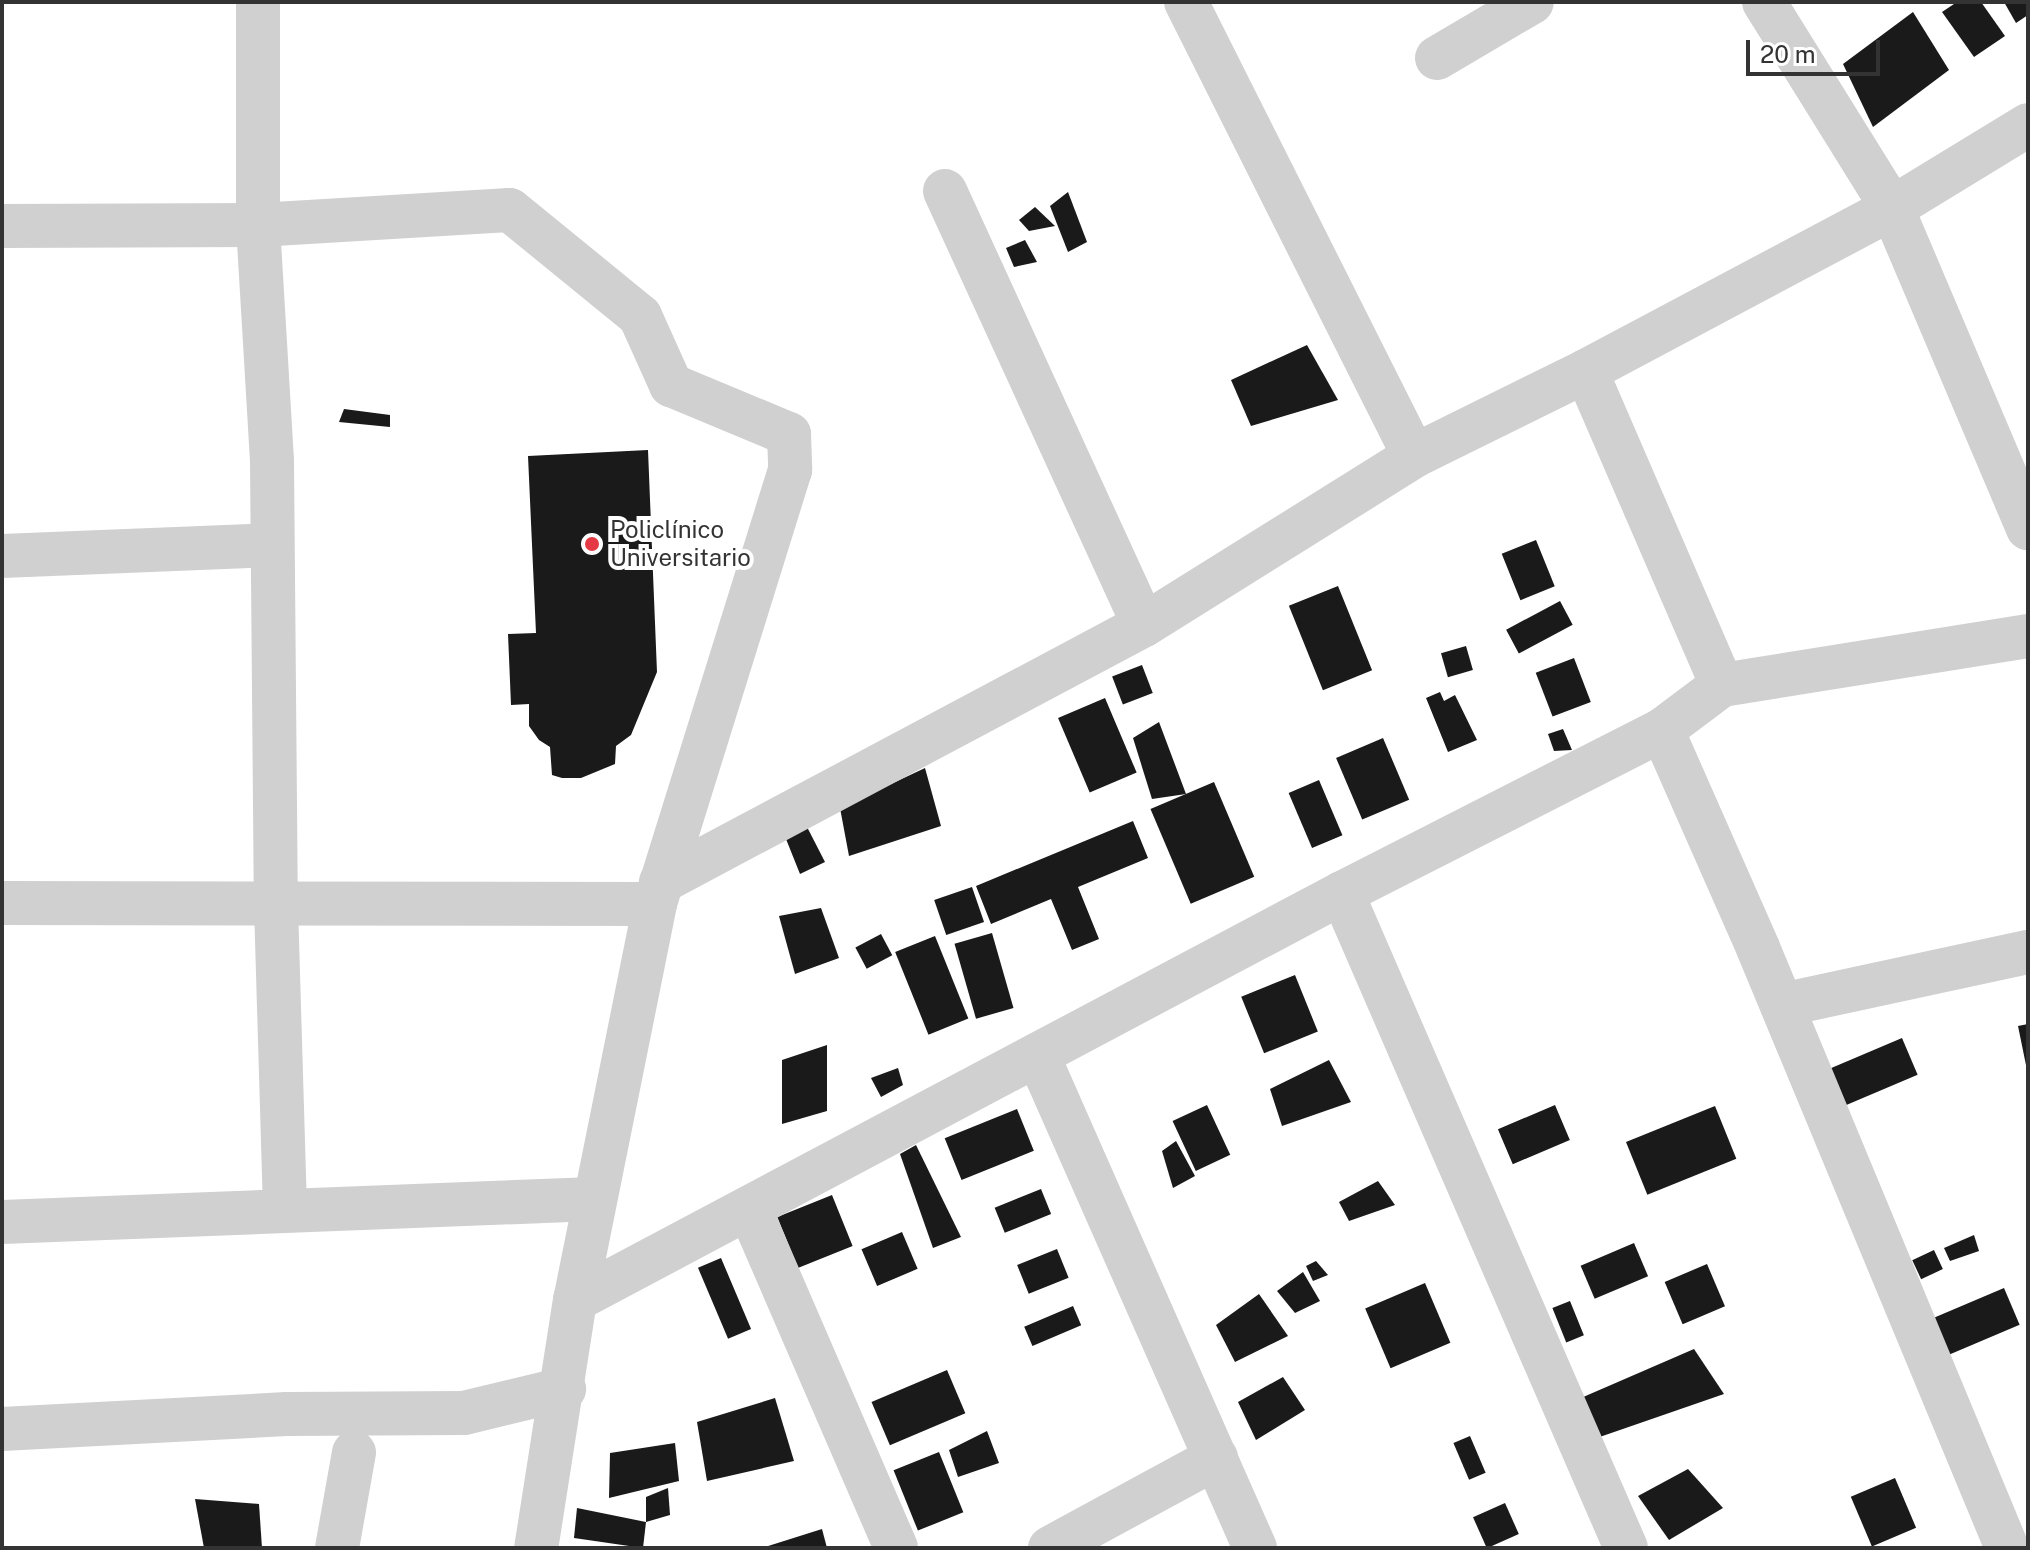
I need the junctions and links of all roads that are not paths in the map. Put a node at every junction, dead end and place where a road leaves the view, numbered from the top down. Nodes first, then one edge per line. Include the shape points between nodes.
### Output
1 (258, 2) edge
2 (1186, 2) edge
3 (1532, 2) edge
4 (1764, 2) edge
5 (1437, 58) dead end
6 (2028, 125) edge
7 (945, 191) dead end
8 (1892, 208) junction
9 (258, 225) junction
10 (2, 226) edge
11 (1586, 371) junction
12 (1414, 456) junction
13 (2028, 528) edge
14 (272, 545) junction
15 (2, 556) edge
16 (1144, 625) junction
17 (2028, 636) edge
18 (1722, 685) junction
19 (1662, 730) junction
20 (658, 893) junction
21 (1342, 893) junction
22 (2, 903) edge
23 (276, 906) junction
24 (2028, 952) edge
25 (1782, 1005) junction
26 (1038, 1056) junction
27 (595, 1199) junction
28 (749, 1208) junction
29 (285, 1210) junction
30 (2, 1222) edge
31 (575, 1300) junction
32 (564, 1389) junction
33 (2, 1429) edge
34 (354, 1453) dead end
35 (1216, 1458) junction
36 (337, 1548) edge
37 (536, 1548) edge
38 (896, 1548) edge
39 (1050, 1548) edge
40 (1255, 1548) edge
41 (1626, 1548) edge
42 (2007, 1548) edge

1 - 9 street
2 - 12 street
3 - 5 street
4 - 8 street
6 - 8 street
7 - 16 street
8 - 11 street
8 - 13 street
9 - 10 street
9 - 14 street
9 - 20 street via 510,210 640,316 671,385 789,434 790,470
11 - 12 street
11 - 18 street
12 - 16 street
14 - 15 street
14 - 23 street
16 - 20 street
17 - 18 street
18 - 19 street
19 - 21 street
19 - 25 street
20 - 23 street
20 - 27 street
21 - 26 street
21 - 41 street
22 - 23 street
23 - 29 street
24 - 25 street
25 - 42 street
26 - 28 street
26 - 35 street
27 - 29 street
27 - 31 street
28 - 31 street
28 - 38 street
29 - 30 street
31 - 32 street
32 - 33 street via 464,1413 287,1414
32 - 37 street
34 - 36 street
35 - 39 street
35 - 40 street

